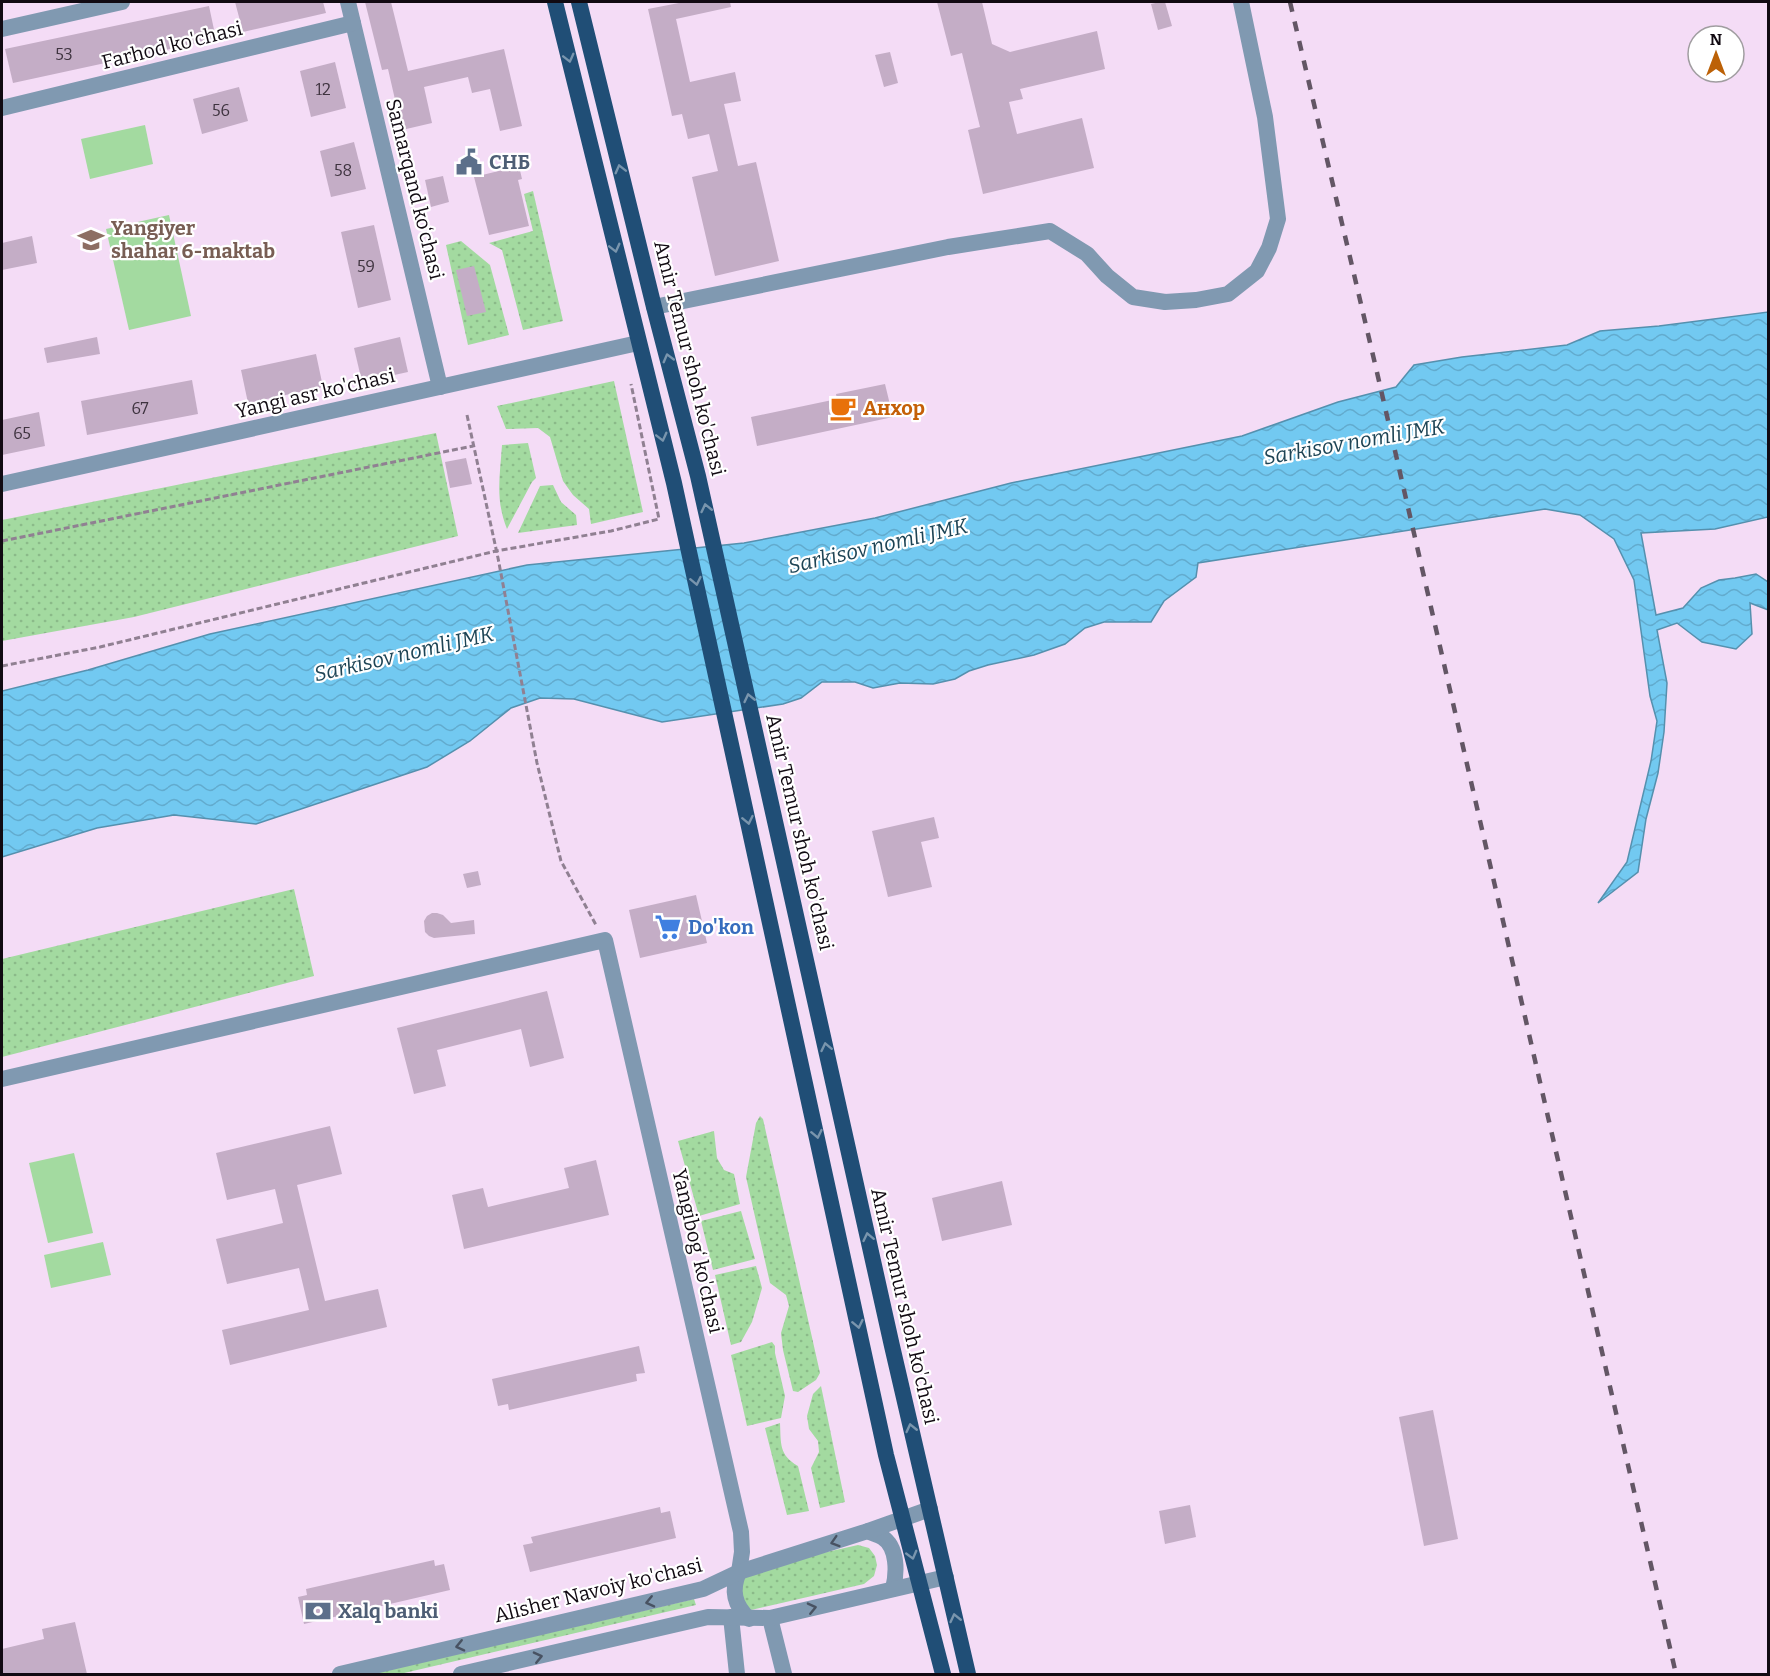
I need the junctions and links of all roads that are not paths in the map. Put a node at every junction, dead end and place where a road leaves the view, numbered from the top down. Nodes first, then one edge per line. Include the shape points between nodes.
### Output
1 (122, 2) edge
2 (348, 2) edge
3 (555, 2) edge
4 (579, 2) edge
5 (1241, 2) edge
6 (353, 23) junction
7 (2, 29) edge
8 (2, 108) edge
9 (654, 307) junction
10 (638, 344) junction
11 (440, 387) junction
12 (2, 484) edge
13 (2, 1079) edge
14 (930, 1509) junction
15 (903, 1520) junction
16 (868, 1531) junction
17 (739, 1572) junction
18 (945, 1577) junction
19 (920, 1584) junction
20 (893, 1588) junction
21 (731, 1617) junction
22 (770, 1618) junction
23 (748, 1619) junction
24 (340, 1674) edge
25 (461, 1674) edge
26 (736, 1674) edge
27 (784, 1674) edge
28 (943, 1674) edge
29 (968, 1674) edge

1 - 7 street
2 - 6 street, Samarqand ko‘chasi
3 -> 10 highway
9 -> 4 highway, Amir Temur shoh ko'chasi
5 - 9 street via 1265,117 1278,219 1257,271 1228,294 1165,302 1133,297 1087,254 1050,231 948,247
6 - 8 street, Farhod ko'chasi
6 - 11 street, Samarqand ko‘chasi
14 -> 9 highway, Amir Temur shoh ko'chasi via 698,476
10 - 11 street, Yangi asr ko'chasi
10 -> 15 highway via 674,483
11 - 12 street, Yangi asr ko'chasi
13 - 17 street, Yangibog‘ ko'chasi via 605,940 741,1532
14 - 15 street, Alisher Navoiy ko'chasi
14 - 18 highway, Amir Temur shoh ko'chasi
15 - 16 street, Alisher Navoiy ko'chasi
15 -> 19 highway
16 -> 17 street, Alisher Navoiy ko'chasi
16 - 20 street via 890,1544 896,1576
17 - 23 street, Yangibog‘ ko'chasi via 734,1583 735,1598
17 -> 24 street, Alisher Navoiy ko'chasi via 703,1589
18 - 19 street
29 -> 18 highway, Amir Temur shoh ko'chasi
19 - 20 street
19 - 28 highway
22 -> 20 street
21 - 23 street
25 -> 21 street via 708,1617
21 - 26 street
22 - 23 street
22 - 27 street

